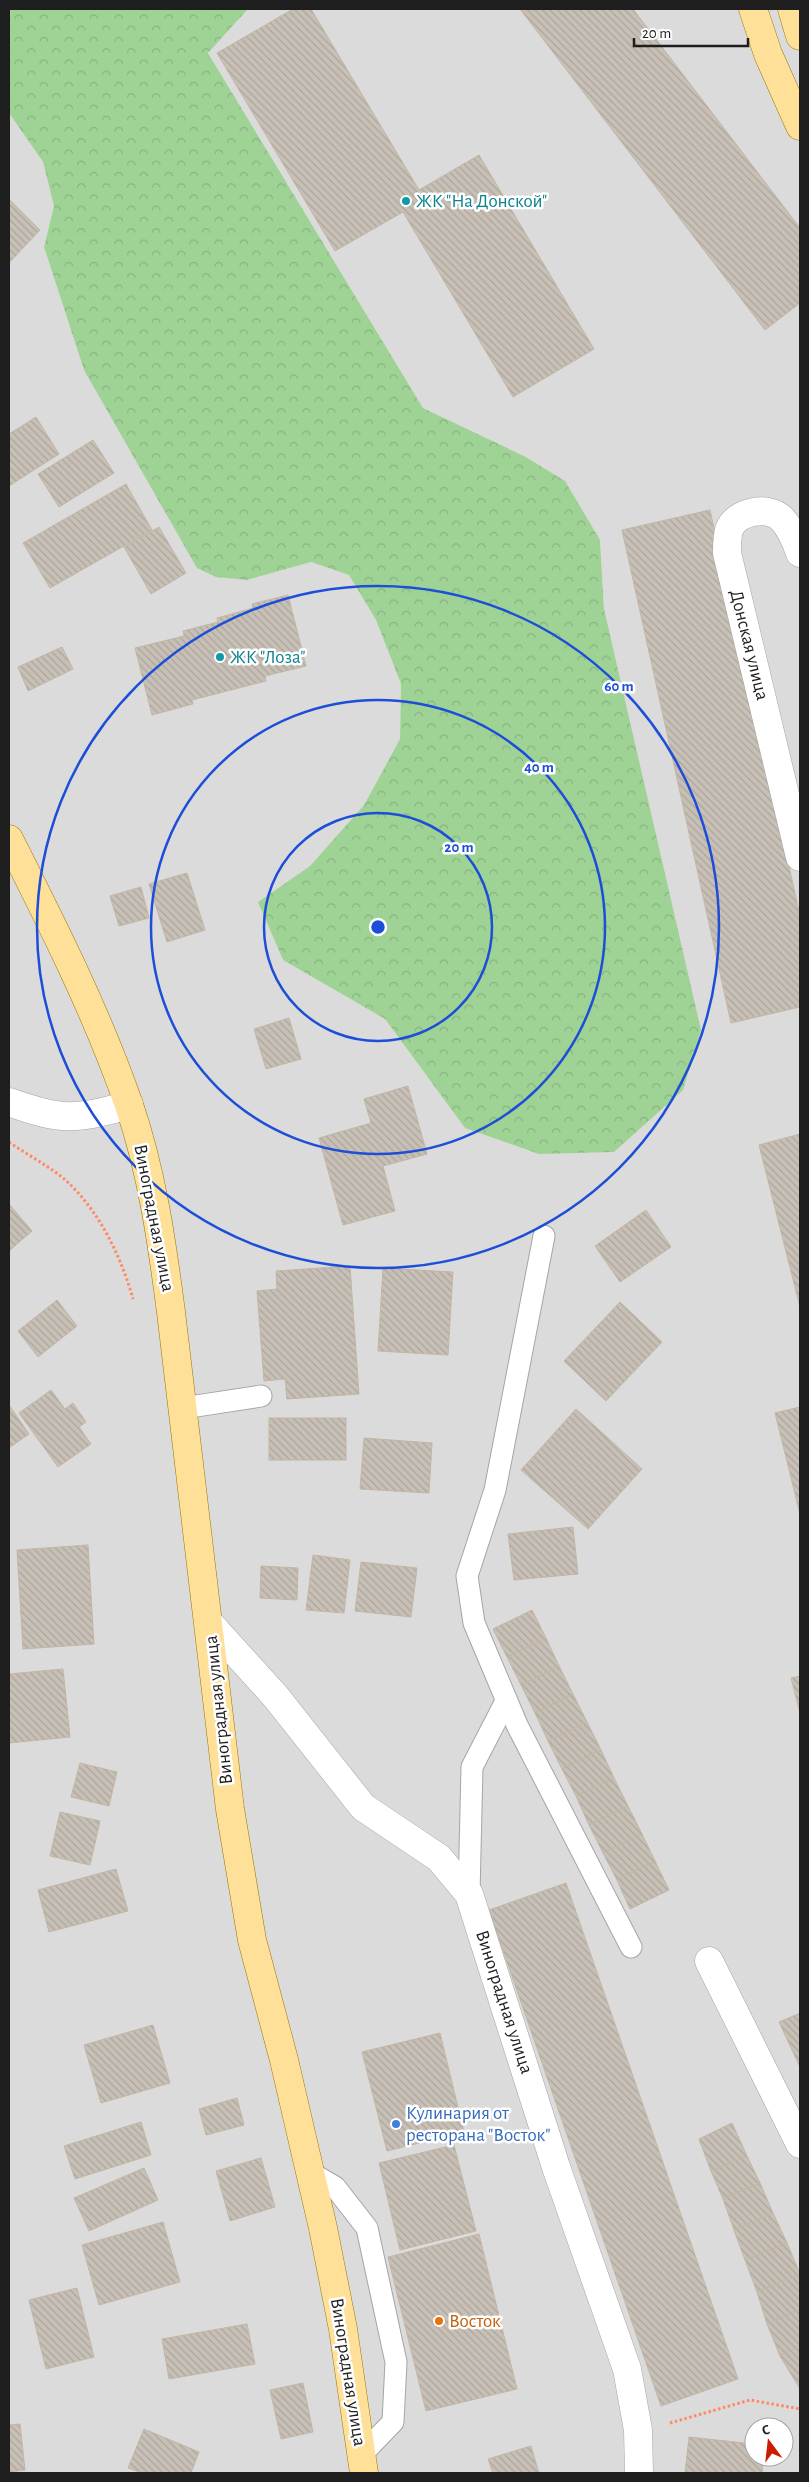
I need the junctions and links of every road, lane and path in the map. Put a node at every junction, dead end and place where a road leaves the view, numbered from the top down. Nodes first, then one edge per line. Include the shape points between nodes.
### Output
1 (753, 9) edge
2 (792, 9) edge
3 (800, 36) edge
4 (800, 126) edge
5 (800, 553) edge
6 (9, 839) edge
7 (800, 857) edge
8 (9, 1102) edge
9 (129, 1105) junction
10 (9, 1142) edge
11 (544, 1236) dead end
12 (136, 1308) dead end
13 (261, 1396) dead end
14 (183, 1408) junction
15 (209, 1623) junction
16 (506, 1701) junction
17 (469, 1894) junction
18 (631, 1946) dead end
19 (710, 1961) dead end
20 (800, 2144) edge
21 (310, 2174) junction
22 (800, 2409) edge
23 (638, 2430) junction
24 (362, 2464) edge
25 (639, 2473) edge

1 - 4 main road via 768,54
2 - 3 main road
5 - 7 street, Донская улица via 781,518 764,512 750,512 737,518 729,530 726,553
6 - 9 main road, Виноградная улица via 87,999
8 - 9 street via 43,1114 68,1118 96,1115
9 - 14 main road, Виноградная улица via 160,1230
10 - 12 path via 63,1178 90,1208 125,1271
11 - 16 lane via 494,1490 467,1576 474,1623
13 - 14 lane
14 - 15 main road, Виноградная улица
15 - 17 street, Виноградная улица via 276,1697 363,1807 439,1858
15 - 21 main road, Виноградная улица via 230,1810 252,1940
16 - 17 lane via 472,1767
16 - 18 lane
17 - 23 street, Виноградная улица via 556,2166 628,2369
19 - 20 street
21 - 24 main road, Виноградная улица via 343,2329
21 - 24 lane via 335,2187 367,2228 396,2362 393,2422
22 - 23 path via 750,2400
23 - 25 street, Виноградная улица

